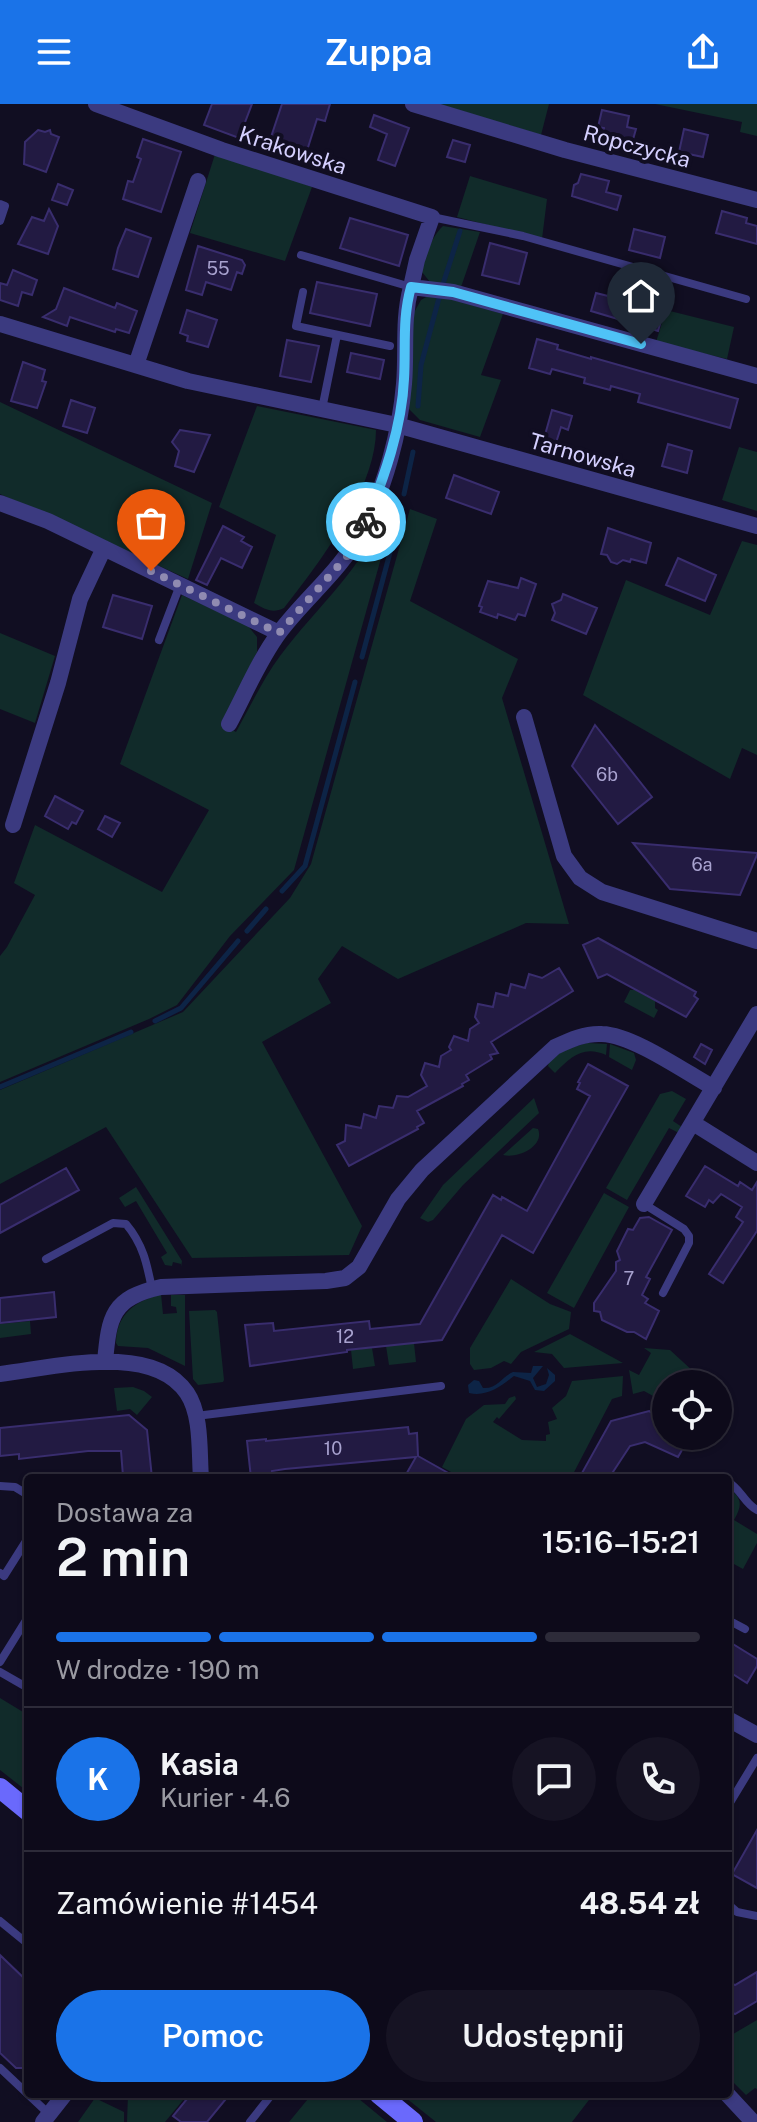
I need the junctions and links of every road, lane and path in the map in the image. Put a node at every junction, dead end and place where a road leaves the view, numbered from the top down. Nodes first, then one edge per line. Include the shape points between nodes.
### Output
1 (96, 104) edge
2 (413, 104) edge
3 (198, 181) dead end
4 (757, 200) edge
5 (0, 204) edge
6 (432, 217) junction
7 (0, 221) edge
8 (301, 255) dead end
9 (411, 287) junction
10 (303, 292) dead end
11 (746, 299) dead end
12 (0, 324) edge
13 (337, 335) junction
14 (390, 346) dead end
15 (136, 365) junction
16 (757, 376) edge
17 (322, 409) junction
18 (397, 425) junction
19 (0, 503) edge
20 (757, 526) edge
21 (104, 548) junction
22 (180, 585) junction
23 (279, 633) junction
24 (159, 640) dead end
25 (524, 717) dead end
26 (229, 724) dead end
27 (13, 825) dead end
28 (757, 941) edge
29 (757, 1014) edge
30 (714, 1088) junction
31 (693, 1123) junction
32 (757, 1163) edge
33 (644, 1204) joint
34 (46, 1259) dead end
35 (152, 1289) junction
36 (663, 1293) dead end
37 (105, 1362) junction
38 (0, 1374) edge
39 (441, 1386) dead end
40 (195, 1416) junction
41 (201, 1474) edge
42 (732, 1484) edge
43 (0, 1486) edge
44 (24, 1493) edge
45 (757, 1510) edge
46 (24, 1544) edge
47 (1, 1577) edge
48 (732, 1622) edge
49 (24, 1623) edge
50 (745, 1629) dead end
51 (0, 1662) edge
52 (0, 1672) edge
53 (24, 1686) edge
54 (732, 1721) edge
55 (757, 1735) edge
56 (757, 1758) edge
57 (0, 1788) edge
58 (732, 1799) edge
59 (24, 1808) edge
60 (732, 1908) edge
61 (757, 1916) edge
62 (0, 1921) edge
63 (24, 1941) edge
64 (0, 2068) edge
65 (24, 2094) edge
66 (28, 2098) edge
67 (62, 2098) edge
68 (269, 2098) edge
69 (384, 2098) edge
70 (731, 2098) edge
71 (46, 2118) edge
72 (754, 2121) edge
73 (250, 2122) edge
74 (413, 2122) edge

1 - 6 street, Krakowska
2 - 4 street, Ropczycka
3 - 15 street
5 - 7 lane via 5,206
6 - 9 street
6 - 11 lane via 523,236
8 - 9 lane
9 - 16 street via 453,292
9 - 18 street via 403,325 404,380
10 - 13 lane via 296,326
12 - 15 street, Tarnowska
13 - 14 lane
13 - 17 lane
15 - 17 street, Tarnowska
17 - 18 street, Tarnowska
18 - 20 street, Tarnowska
18 - 23 street via 363,529 338,568
19 - 21 street
21 - 22 street
21 - 27 street via 80,599
22 - 23 street
22 - 24 lane
23 - 26 street
25 - 28 street via 564,856 580,878 602,892
29 - 30 street
30 - 31 street
30 - 35 street via 622,1037 580,1036 555,1047 422,1170 398,1199 359,1267 345,1278
31 - 32 street
31 - 33 street
33 - 36 lane via 689,1236
34 - 35 lane via 113,1223 126,1224 144,1251
35 - 37 street via 121,1303 111,1317
37 - 38 street
37 - 40 street via 139,1362 168,1375 188,1394
39 - 40 lane
40 - 41 street
42 - 45 lane
43 - 44 lane
46 - 47 lane
48 - 50 lane
49 - 51 lane
52 - 53 lane
54 - 55 street
56 - 58 lane
57 - 59 street
60 - 61 lane
62 - 63 lane
64 - 65 lane
66 - 71 lane
67 - 71 street
68 - 73 lane
69 - 74 street
70 - 72 street

